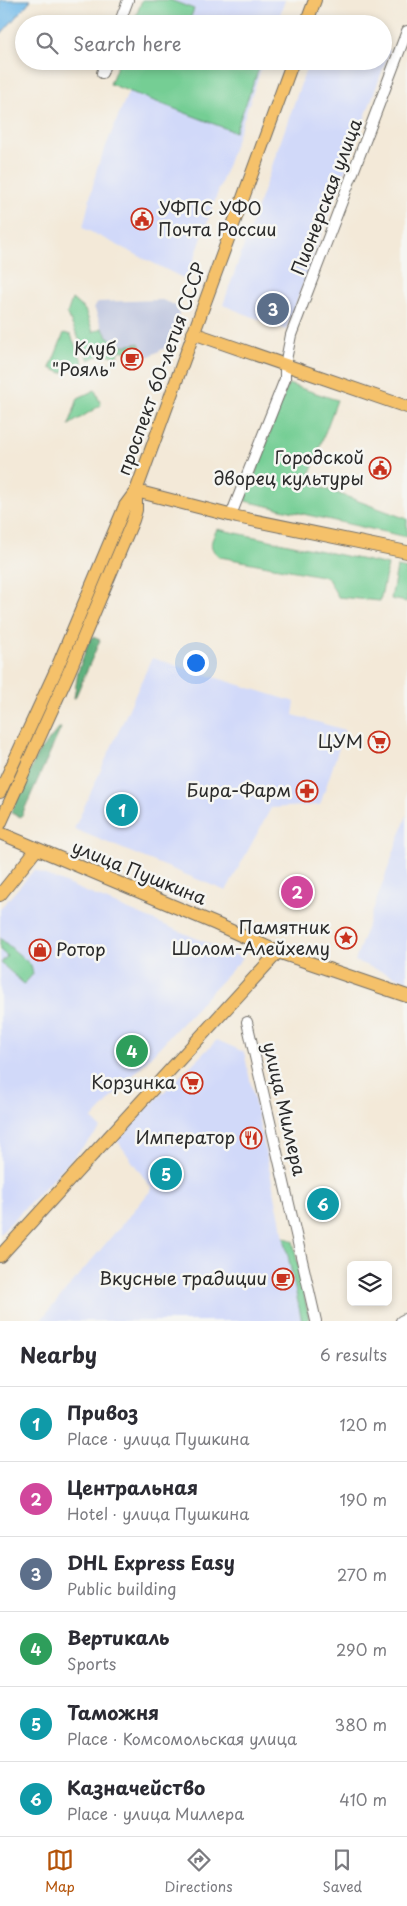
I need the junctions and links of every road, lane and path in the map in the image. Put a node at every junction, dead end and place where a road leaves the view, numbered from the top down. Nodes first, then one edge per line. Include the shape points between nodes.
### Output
1 (128, 0) edge
2 (315, 0) edge
3 (122, 15) edge
4 (309, 15) edge
5 (407, 31) edge
6 (103, 70) edge
7 (290, 70) edge
8 (102, 73) dead end
9 (193, 333) junction
10 (285, 365) junction
11 (407, 407) edge
12 (136, 490) junction
13 (231, 516) junction
14 (407, 552) edge
15 (0, 792) edge
16 (2, 819) edge
17 (0, 833) edge
18 (36, 850) junction
19 (0, 895) edge
20 (278, 952) junction
21 (407, 996) edge
22 (247, 1022) dead end
23 (0, 1256) edge
24 (407, 1318) edge
25 (316, 1321) edge
26 (401, 1321) edge

1 - 3 street
2 - 4 main road
5 - 10 street, Пионерская улица via 291,335
6 - 8 street
7 - 9 main road, проспект 60-летия СССР
9 - 10 main road
9 - 12 main road, проспект 60-летия СССР
10 - 11 main road
10 - 13 street, Пионерская улица via 285,378
12 - 13 main road
12 - 15 main road, проспект 60-летия СССР via 125,506 57,668
12 - 16 main road, проспект 60-летия СССР via 133,520
13 - 14 main road
17 - 18 main road, улица Пушкина
18 - 19 main road
18 - 20 main road, улица Пушкина
20 - 21 main road, улица Пушкина
20 - 23 main road
22 - 25 street, улица Миллера
24 - 26 street

